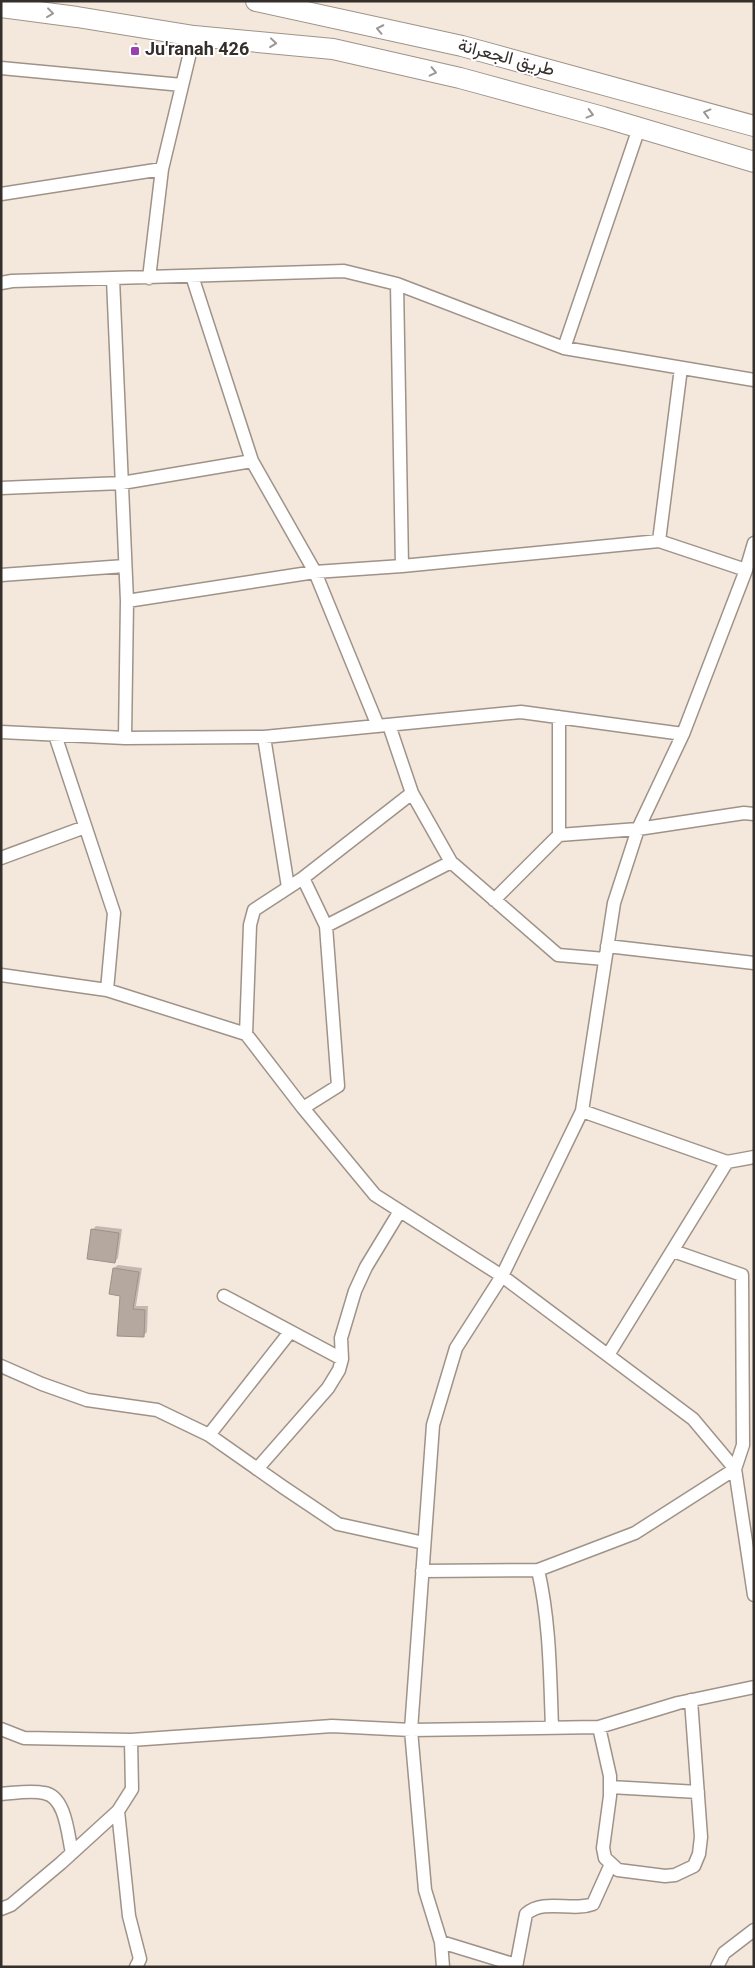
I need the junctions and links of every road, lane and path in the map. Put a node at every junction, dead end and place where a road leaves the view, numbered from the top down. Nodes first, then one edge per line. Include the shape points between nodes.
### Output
1 (256, 1) edge
2 (1, 7) edge
3 (194, 36) junction
4 (1, 68) edge
5 (182, 85) junction
6 (754, 126) edge
7 (639, 128) junction
8 (754, 162) edge
9 (162, 169) junction
10 (1, 194) edge
11 (192, 276) junction
12 (149, 278) junction
13 (113, 279) junction
14 (1, 283) edge
15 (397, 284) junction
16 (564, 348) junction
17 (681, 368) junction
18 (754, 380) edge
19 (252, 461) junction
20 (122, 483) junction
21 (1, 488) edge
22 (659, 541) junction
23 (754, 543) edge
24 (750, 563) edge
25 (125, 566) junction
26 (402, 566) junction
27 (315, 572) junction
28 (1, 575) edge
29 (127, 601) junction
30 (559, 717) junction
31 (384, 725) junction
32 (1, 732) edge
33 (55, 734) junction
34 (683, 734) junction
35 (264, 737) junction
36 (125, 738) junction
37 (412, 794) junction
38 (754, 814) edge
39 (85, 827) junction
40 (638, 829) junction
41 (560, 835) junction
42 (1, 858) edge
43 (451, 862) junction
44 (302, 878) junction
45 (288, 887) junction
46 (494, 900) junction
47 (326, 926) junction
48 (607, 946) junction
49 (605, 959) junction
50 (754, 963) edge
51 (1, 975) edge
52 (107, 990) junction
53 (246, 1034) junction
54 (302, 1108) junction
55 (582, 1111) junction
56 (754, 1157) edge
57 (726, 1162) junction
58 (400, 1211) junction
59 (673, 1251) junction
60 (502, 1276) junction
61 (224, 1296) dead end
62 (290, 1332) junction
63 (608, 1355) junction
64 (342, 1359) junction
65 (1, 1366) edge
66 (209, 1435) junction
67 (748, 1446) edge
68 (257, 1468) junction
69 (735, 1469) junction
70 (424, 1542) junction
71 (750, 1547) edge
72 (538, 1570) junction
73 (422, 1571) junction
74 (754, 1595) edge
75 (754, 1687) edge
76 (691, 1700) junction
77 (600, 1727) junction
78 (552, 1728) junction
79 (1, 1729) edge
80 (411, 1730) junction
81 (131, 1740) junction
82 (610, 1787) junction
83 (698, 1792) junction
84 (1, 1794) edge
85 (118, 1811) junction
86 (72, 1853) junction
87 (611, 1864) junction
88 (1, 1909) edge
89 (754, 1930) edge
90 (441, 1942) junction
91 (516, 1966) edge
92 (136, 1967) edge
93 (443, 1967) edge
94 (717, 1967) edge

6 -> 1 main road, طريق الجعرانة via 462,46
2 -> 3 main road
3 - 5 street
3 -> 7 main road via 333,49 460,78
4 - 5 street
5 - 9 street
7 - 8 main road
7 - 16 street
9 - 10 street
9 - 12 street
11 - 12 street
11 - 15 street via 344,271
11 - 19 street
12 - 13 street
13 - 14 street
13 - 20 street
15 - 16 street
15 - 26 street
16 - 17 street
17 - 18 street
17 - 22 street
19 - 20 street
19 - 27 street
20 - 21 street
20 - 25 street
22 - 24 street
22 - 26 street
23 - 24 street
24 - 34 street
25 - 28 street
25 - 29 street
26 - 27 street
27 - 29 street
27 - 31 street
29 - 36 street
30 - 31 street via 521,712
30 - 34 street
30 - 41 street
31 - 35 street
31 - 37 street
32 - 33 street
33 - 36 street
33 - 39 street
34 - 40 street
35 - 36 street
35 - 45 street
37 - 43 street
37 - 44 street
38 - 40 street
39 - 42 street
39 - 52 street via 114,914
40 - 41 street
40 - 48 street via 614,903
41 - 46 street
43 - 46 street
43 - 47 street
44 - 45 street
44 - 47 street
45 - 53 street via 254,910 250,925
46 - 49 street via 558,955
47 - 54 street via 338,1086
48 - 49 street
48 - 50 street
49 - 55 street
51 - 52 street
52 - 53 street
53 - 54 street
54 - 58 street via 375,1195
55 - 57 street
55 - 60 street
56 - 57 street
57 - 59 street
58 - 60 street
58 - 64 street via 355,1291 341,1338
59 - 63 street
59 - 67 street via 742,1275
60 - 63 street
60 - 70 street via 456,1348 432,1425
61 - 62 street
62 - 64 street
62 - 66 street
63 - 69 street via 693,1419
64 - 68 street via 328,1388
65 - 66 street via 88,1400 157,1410
66 - 68 street
67 - 69 street
68 - 70 street via 338,1524
69 - 71 street
69 - 72 street via 635,1533
70 - 73 street
71 - 74 street
72 - 73 street
72 - 78 street via 549,1655
73 - 80 street
75 - 76 street
76 - 77 street
76 - 83 street
77 - 78 street
77 - 82 street
78 - 80 street
79 - 81 street via 24,1738
80 - 81 street via 332,1726
80 - 90 street via 425,1890
81 - 85 street via 132,1789
82 - 83 street
82 - 87 street via 603,1848 605,1858
83 - 87 street via 701,1837 694,1866 665,1876 618,1870
84 - 86 street via 46,1793 56,1798 63,1810
85 - 86 street
85 - 92 street via 129,1916 140,1958
86 - 88 street via 11,1905
87 - 91 street via 593,1904 543,1906 532,1908 526,1914
89 - 94 street via 724,1953
90 - 91 street
90 - 93 street

